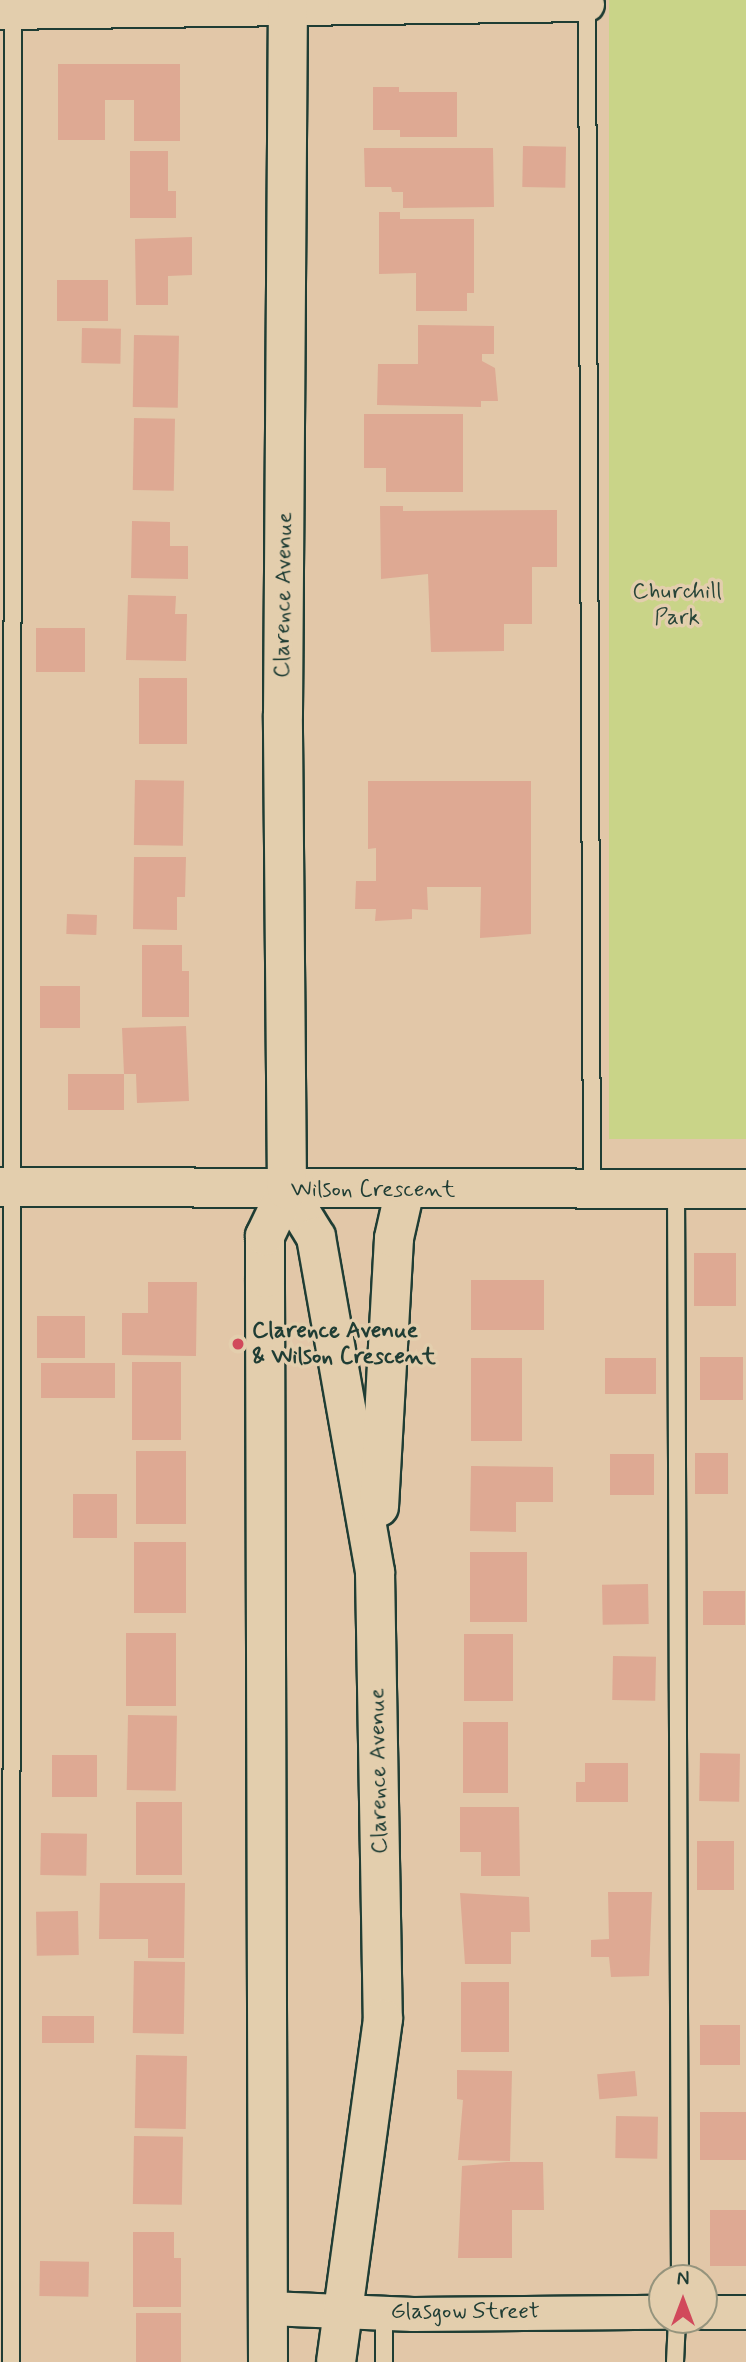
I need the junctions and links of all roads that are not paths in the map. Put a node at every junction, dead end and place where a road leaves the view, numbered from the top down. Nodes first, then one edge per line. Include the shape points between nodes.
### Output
1 (587, 2) edge
2 (288, 5) edge
3 (9, 8) edge
4 (7, 1187) edge
5 (405, 1189) junction
6 (592, 1189) junction
7 (676, 1189) junction
8 (746, 1189) edge
9 (287, 1190) junction
10 (375, 1572) junction
11 (680, 2264) edge
12 (6, 2289) edge
13 (268, 2308) junction
14 (345, 2308) junction
15 (384, 2312) junction
16 (648, 2312) edge
17 (718, 2312) edge
18 (746, 2312) edge
19 (676, 2334) edge
20 (11, 2362) edge
21 (268, 2362) edge
22 (336, 2362) edge
23 (384, 2362) edge
24 (675, 2362) edge

1 - 2 street
1 - 6 lane
2 - 3 street
2 - 9 main road, Clarence Avenue via 283,714
3 - 4 lane
4 - 9 main road, Wilson Crescent
4 - 12 lane
5 - 6 main road, Wilson Crescent
5 - 9 main road, Wilson Crescent
5 - 10 main road via 394,1238
6 - 7 main road, Wilson Crescent
7 - 8 main road, Wilson Crescent
7 - 11 lane
9 - 10 main road, Clarence Avenue via 316,1237
9 - 13 main road, Clarence Avenue via 265,1236
10 - 14 main road, Clarence Avenue via 383,2019
12 - 20 lane
13 - 14 street, Glasgow Street
13 - 21 main road, Clarence Avenue
14 - 15 street, Glasgow Street
14 - 22 main road, Clarence Avenue
15 - 16 street, Glasgow Street
15 - 23 lane
17 - 18 street
19 - 24 lane

